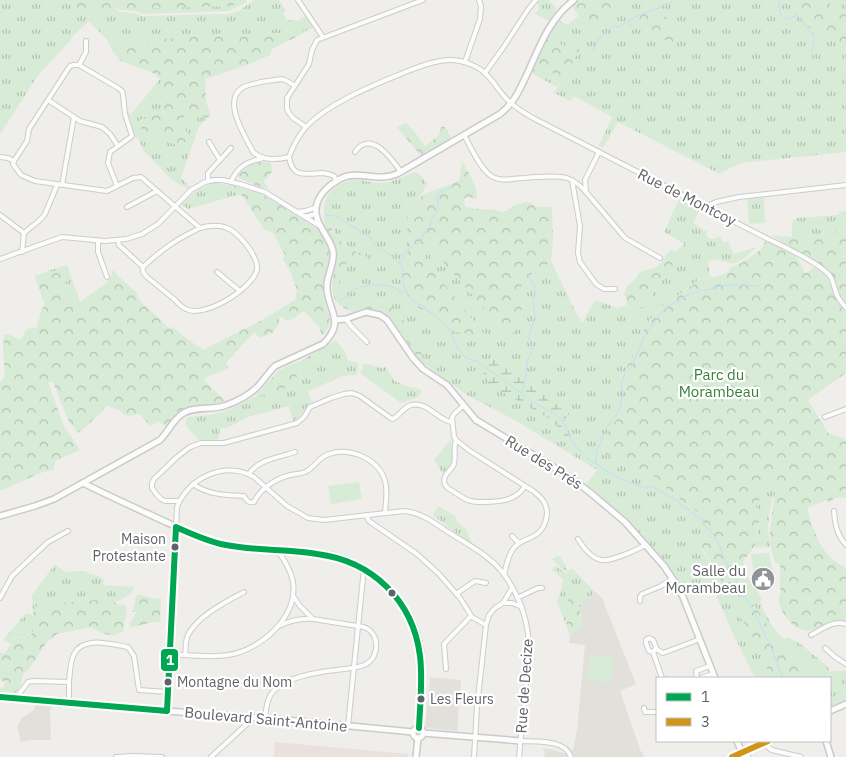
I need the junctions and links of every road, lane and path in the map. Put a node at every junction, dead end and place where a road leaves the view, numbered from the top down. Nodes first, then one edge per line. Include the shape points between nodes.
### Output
1 (298, 0) edge
2 (423, 0) edge
3 (479, 0) edge
4 (536, 0) edge
5 (574, 0) edge
6 (323, 37) junction
7 (86, 41) dead end
8 (465, 62) junction
9 (79, 65) junction
10 (485, 73) junction
11 (294, 85) junction
12 (48, 100) junction
13 (511, 104) junction
14 (74, 118) junction
15 (306, 127) junction
16 (464, 135) junction
17 (209, 142) dead end
18 (118, 146) junction
19 (231, 148) dead end
20 (355, 152) dead end
21 (599, 152) junction
22 (0, 157) edge
23 (289, 157) junction
24 (264, 159) junction
25 (220, 160) junction
26 (14, 161) junction
27 (401, 172) junction
28 (336, 180) junction
29 (572, 180) junction
30 (208, 181) junction
31 (231, 182) junction
32 (60, 185) junction
33 (846, 185) edge
34 (117, 186) junction
35 (158, 191) junction
36 (586, 192) junction
37 (175, 206) junction
38 (127, 207) dead end
39 (705, 207) junction
40 (304, 211) junction
41 (315, 211) junction
42 (296, 212) junction
43 (0, 215) edge
44 (305, 217) junction
45 (320, 226) junction
46 (200, 228) junction
47 (24, 233) junction
48 (118, 240) junction
49 (98, 241) junction
50 (22, 252) junction
51 (660, 258) dead end
52 (0, 259) edge
53 (143, 267) junction
54 (217, 272) dead end
55 (107, 276) dead end
56 (616, 289) dead end
57 (240, 291) junction
58 (846, 308) edge
59 (346, 318) junction
60 (335, 320) junction
61 (367, 342) dead end
62 (463, 406) junction
63 (846, 409) edge
64 (826, 417) dead end
65 (452, 422) junction
66 (456, 440) junction
67 (295, 452) dead end
68 (249, 474) junction
69 (83, 483) junction
70 (193, 484) junction
71 (525, 486) junction
72 (266, 487) junction
73 (179, 501) junction
74 (834, 511) dead end
75 (385, 512) junction
76 (366, 515) junction
77 (0, 516) edge
78 (176, 526) junction
79 (68, 531) dead end
80 (512, 536) dead end
81 (578, 539) dead end
82 (519, 543) junction
83 (645, 544) junction
84 (846, 545) edge
85 (278, 550) junction
86 (364, 568) junction
87 (504, 575) junction
88 (672, 579) junction
89 (486, 583) dead end
90 (512, 588) junction
91 (542, 588) dead end
92 (244, 592) dead end
93 (456, 594) junction
94 (293, 596) junction
95 (0, 598) edge
96 (517, 598) junction
97 (640, 602) dead end
98 (503, 603) junction
99 (522, 607) junction
100 (471, 616) junction
101 (313, 619) junction
102 (846, 624) edge
103 (486, 625) junction
104 (279, 626) junction
105 (358, 626) junction
106 (811, 635) dead end
107 (700, 639) junction
108 (825, 648) dead end
109 (170, 654) junction
110 (185, 655) junction
111 (846, 664) edge
112 (710, 666) junction
113 (354, 668) junction
114 (446, 669) dead end
115 (714, 676) edge
116 (662, 677) edge
117 (698, 677) edge
118 (69, 682) junction
119 (168, 692) junction
120 (0, 697) edge
121 (16, 698) junction
122 (69, 703) junction
123 (845, 704) edge
124 (644, 708) dead end
125 (167, 711) junction
126 (831, 711) edge
127 (656, 712) edge
128 (250, 718) junction
129 (265, 719) junction
130 (348, 726) junction
131 (419, 728) junction
132 (413, 732) junction
133 (423, 733) junction
134 (476, 737) junction
135 (418, 738) junction
136 (521, 741) junction
137 (738, 742) edge
138 (764, 742) edge
139 (766, 742) edge
140 (826, 742) edge
141 (746, 754) edge
142 (791, 756) edge
143 (116, 757) edge
144 (162, 757) edge
145 (211, 757) edge
146 (416, 757) edge
147 (474, 757) edge
148 (519, 757) edge
149 (571, 757) edge
150 (732, 757) edge
151 (801, 757) edge
152 (831, 757) edge

1 - 6 street
2 - 6 street
3 - 8 street via 479,24
4 - 10 street
5 - 13 street via 562,10 543,37
6 - 11 street via 317,40 309,64
7 - 9 street via 86,52
8 - 10 street
8 - 15 street via 438,61 395,76 339,102
9 - 12 street via 70,66
9 - 18 street via 122,91 132,136
10 - 13 street
11 - 15 street via 287,98 289,113
11 - 24 street via 281,79 266,81 243,87 234,98 234,110 245,136 253,152
12 - 14 street
12 - 26 street
13 - 16 street
13 - 21 street, Rue de Montcoy
14 - 18 street via 102,126
14 - 32 street
15 - 23 street
16 - 27 street
16 - 29 street via 484,168 496,178 563,177
17 - 25 street
18 - 34 street via 110,152 108,163
19 - 25 street
20 - 27 street via 366,145 376,145
21 - 36 street via 585,180
21 - 39 street, Rue de Montcoy
22 - 26 street
23 - 24 street
23 - 28 street via 290,164 300,174 327,173
24 - 31 street via 243,166
25 - 30 street via 208,173
26 - 32 street via 21,175
27 - 28 street via 389,177 352,175
28 - 41 street via 321,195
29 - 36 street
29 - 56 street via 580,226 580,262 596,284 604,289
30 - 31 street
30 - 37 street via 191,190
31 - 42 street via 265,192
32 - 34 street via 107,191
32 - 47 street via 41,220
33 - 39 street via 739,197
34 - 35 street via 141,177
35 - 37 street
35 - 38 street
36 - 51 street via 625,238
37 - 46 street
37 - 48 street via 153,228
39 - 58 street, Rue de Montcoy via 823,270
40 - 41 street
40 - 42 street
40 - 44 street
41 - 44 street
41 - 45 street
42 - 44 street
43 - 47 street
44 - 45 street
45 - 60 street via 333,249 327,285
46 - 53 street via 162,249
46 - 57 street via 219,225 231,229 256,259 256,273
47 - 50 street
48 - 49 street
48 - 53 street via 119,245
49 - 50 street via 62,237
49 - 55 street via 98,252
50 - 52 street
53 - 57 street via 148,277 192,311 215,306
54 - 57 street
59 - 60 street, Rue des Prés
59 - 61 street
59 - 62 street, Rue des Prés via 366,312 387,320 413,358 447,385
60 - 69 street via 334,330 323,344 275,366 253,392 227,405 183,413 160,440
62 - 65 street via 454,414
62 - 83 street, Rue des Prés via 476,420 578,482 625,522
63 - 64 street
65 - 66 street
65 - 73 street via 420,405 404,408 392,419 360,396 344,394 310,407 297,423 224,443 201,443 190,447 152,483 157,495 165,501
66 - 71 street
66 - 71 street via 454,464 444,481 448,488 472,502 505,501
67 - 68 street via 262,463
68 - 70 street via 230,470 214,472
68 - 72 street, Rue de Decize
69 - 77 street via 42,504
69 - 78 street
70 - 72 street via 210,492 244,496 249,503 254,502
70 - 73 street
71 - 82 street via 541,497 547,518 537,534
72 - 75 street via 279,479 309,470 321,457 330,453 350,452 361,455 381,471 385,481
72 - 76 street, Rue de Decize via 287,506 308,518 324,520
73 - 78 street
74 - 84 street via 836,528
75 - 76 street, Rue de Decize
75 - 87 street, Rue de Decize via 404,510 416,513 468,544
76 - 93 street via 369,521 417,554
78 - 85 street via 219,543
78 - 109 street
79 - 95 street via 48,542 12,576
80 - 82 street
81 - 83 street via 588,552 602,560 626,554
82 - 87 street via 508,559
83 - 88 street, Rue des Prés
85 - 86 street via 333,556
85 - 94 street via 290,571
86 - 105 street
86 - 131 street via 398,599 416,633 421,664
87 - 90 street, Rue de Decize
88 - 97 street via 642,594
88 - 107 street, Rue des Prés
89 - 93 street via 476,581
90 - 96 street, Rue de Decize
90 - 98 street
91 - 96 street
92 - 110 street via 213,610 196,625 188,635
93 - 100 street
94 - 101 street
94 - 104 street
96 - 99 street, Rue de Decize
98 - 99 street
98 - 103 street via 494,608
99 - 136 street, Rue de Decize via 529,651
100 - 103 street
100 - 114 street via 444,644
101 - 104 street via 296,619
101 - 105 street
102 - 106 street via 834,623
103 - 134 street
104 - 110 street via 261,641 229,655
105 - 113 street
105 - 113 street via 374,634 376,651 371,661
107 - 112 street, Rue des Prés
107 - 116 street via 663,653 655,650
108 - 111 street
109 - 110 street
109 - 119 street
112 - 115 street, Rue des Prés
112 - 117 street, Rue des Prés via 696,672
113 - 129 street via 300,677 282,684 269,697
113 - 130 street
118 - 119 street via 74,654 80,647 95,642 128,647 134,656 140,690
118 - 121 street via 28,682
118 - 122 street
119 - 125 street
120 - 121 street, Boulevard Saint-Antoine
121 - 122 street, Boulevard Saint-Antoine
122 - 125 street, Boulevard Saint-Antoine
123 - 126 street
124 - 127 street via 645,712
125 - 128 street, Boulevard Saint-Antoine
128 - 129 street, Boulevard Saint-Antoine
128 - 145 street
129 - 130 street, Boulevard Saint-Antoine
130 - 132 street, Boulevard Saint-Antoine
131 - 132 street
131 - 133 street
132 - 135 street
133 - 134 street
133 - 135 street
134 - 136 street
134 - 147 street
135 - 146 street
136 - 148 street, Rue de Decize
136 - 149 street via 558,745 570,752
137 - 141 street
138 - 141 street
139 - 142 street via 772,750
140 - 152 street
141 - 150 street
142 - 151 street
143 - 144 street

